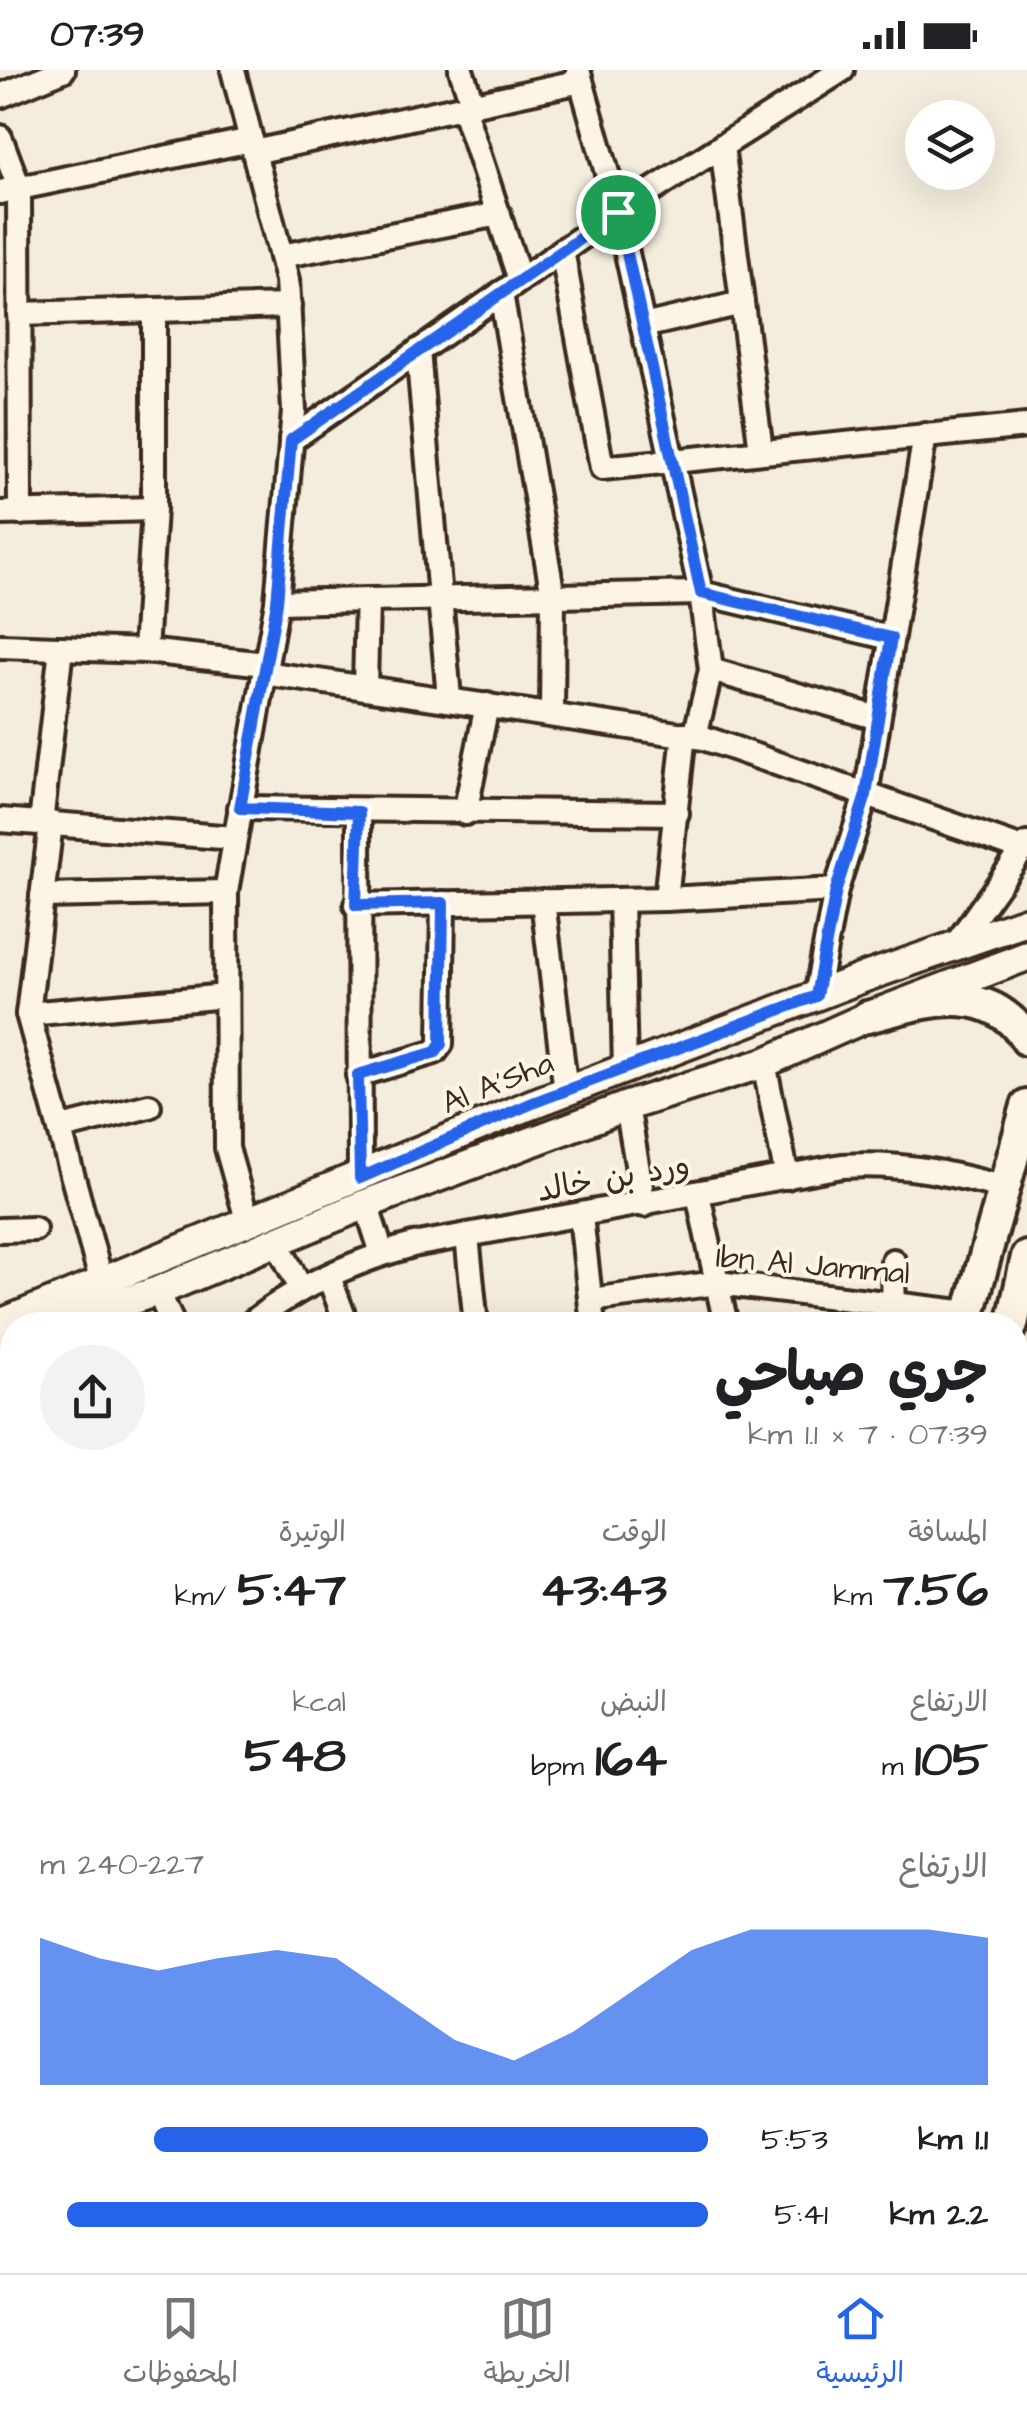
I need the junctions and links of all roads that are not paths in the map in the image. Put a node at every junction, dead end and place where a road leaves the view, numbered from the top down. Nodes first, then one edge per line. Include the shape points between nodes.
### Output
1 (64, 70) edge
2 (232, 70) edge
3 (461, 70) edge
4 (842, 70) edge
5 (580, 76) edge
6 (0, 96) edge
7 (468, 106) junction
8 (0, 137) edge
9 (252, 146) junction
10 (722, 146) junction
11 (10, 190) edge
12 (618, 212) junction
13 (498, 214) junction
14 (562, 250) junction
15 (281, 256) junction
16 (510, 287) junction
17 (742, 303) junction
18 (289, 306) junction
19 (154, 310) junction
20 (20, 314) junction
21 (643, 326) junction
22 (418, 351) junction
23 (10, 379) edge
24 (1027, 426) edge
25 (924, 434) junction
26 (291, 440) junction
27 (761, 451) junction
28 (672, 460) junction
29 (154, 510) junction
30 (10, 513) edge
31 (701, 593) junction
32 (553, 596) junction
33 (438, 598) junction
34 (367, 600) junction
35 (277, 602) junction
36 (891, 638) junction
37 (0, 646) edge
38 (61, 648) junction
39 (145, 651) junction
40 (265, 669) junction
41 (711, 670) junction
42 (365, 688) junction
43 (449, 698) junction
44 (487, 705) junction
45 (552, 714) junction
46 (878, 718) junction
47 (689, 735) junction
48 (866, 795) junction
49 (240, 808) junction
50 (359, 812) junction
51 (677, 813) junction
52 (465, 814) junction
53 (0, 820) edge
54 (46, 823) junction
55 (235, 838) junction
56 (1026, 848) edge
57 (836, 890) junction
58 (226, 892) junction
59 (42, 896) junction
60 (666, 899) junction
61 (621, 900) junction
62 (543, 901) junction
63 (443, 903) junction
64 (356, 905) junction
65 (1027, 920) edge
66 (956, 944) junction
67 (1027, 956) edge
68 (226, 996) junction
69 (816, 996) junction
70 (28, 1014) junction
71 (867, 1016) junction
72 (1027, 1040) edge
73 (764, 1063) junction
74 (626, 1070) junction
75 (358, 1075) junction
76 (566, 1092) junction
77 (149, 1106) dead end
78 (626, 1106) junction
79 (1027, 1106) edge
80 (62, 1128) junction
81 (787, 1177) junction
82 (1005, 1188) junction
83 (363, 1191) junction
84 (698, 1194) junction
85 (644, 1205) junction
86 (581, 1216) junction
87 (248, 1224) junction
88 (34, 1229) dead end
89 (0, 1230) edge
90 (467, 1236) junction
91 (277, 1242) junction
92 (382, 1253) junction
93 (1027, 1257) edge
94 (893, 1260) dead end
95 (329, 1276) junction
96 (102, 1283) junction
97 (717, 1283) junction
98 (301, 1289) junction
99 (158, 1292) junction
100 (592, 1300) junction
101 (30, 1312) edge
102 (99, 1312) edge
103 (167, 1312) edge
104 (272, 1312) edge
105 (341, 1312) edge
106 (475, 1312) edge
107 (592, 1312) edge
108 (723, 1312) edge
109 (882, 1312) edge
110 (893, 1312) edge
111 (970, 1312) edge
112 (1015, 1312) edge

1 - 6 street
2 - 9 street
3 - 7 street
4 - 10 street
5 - 7 street
5 - 12 street
7 - 9 street
7 - 13 street
8 - 11 street
9 - 11 street
9 - 15 street
10 - 12 street
10 - 17 street
11 - 20 street
12 - 14 street
12 - 21 street
13 - 15 street
13 - 16 street
14 - 16 street
14 - 28 street via 602,468
15 - 18 street
16 - 22 street
16 - 32 street
17 - 21 street
17 - 27 street
18 - 19 street
18 - 26 street
19 - 20 street
19 - 29 street
20 - 23 street
21 - 28 street
22 - 26 street
22 - 33 street
23 - 30 street
24 - 25 street
25 - 27 street
25 - 36 street
26 - 35 street
27 - 28 street
28 - 31 street
29 - 30 street
29 - 39 street
31 - 32 street
31 - 36 street
31 - 41 street
32 - 33 street
32 - 45 street
33 - 34 street
33 - 43 street
34 - 35 street
34 - 42 street
35 - 40 street
36 - 46 street
37 - 38 street
38 - 39 street
38 - 54 street
39 - 40 street
40 - 42 street
40 - 49 street
41 - 46 street
41 - 47 street
42 - 43 street
43 - 44 street
44 - 45 street
44 - 52 street
45 - 47 street
46 - 48 street
47 - 48 street
47 - 51 street
48 - 56 street
48 - 57 street
49 - 50 street
49 - 55 street
50 - 52 street
50 - 64 street
51 - 52 street
51 - 60 street
53 - 54 street
54 - 55 street
54 - 59 street
55 - 58 street
56 - 66 street
57 - 60 street
57 - 69 street
58 - 59 street
58 - 68 street
59 - 70 street
60 - 61 street
61 - 62 street
61 - 74 street
62 - 63 street
62 - 76 street
63 - 64 street
63 - 75 street via 441,1044 436,1052
64 - 75 street
65 - 66 street, Al A'Sha
66 - 69 street, Al A'Sha
67 - 71 street, Al A'Sha
68 - 70 street
68 - 87 street via 227,1148
69 - 74 street, Al A'Sha
70 - 80 street
71 - 72 main road via 955,999 986,1004 1012,1018
71 - 73 street, Al A'Sha
73 - 78 street, Al A'Sha
73 - 81 street
74 - 76 street, Al A'Sha
75 - 83 street
76 - 83 street, Al A'Sha
77 - 80 street
78 - 83 street, Al A'Sha
78 - 85 street
79 - 82 main road
80 - 96 street
81 - 82 street, ورد بن خالد via 882,1163
81 - 84 street, ورد بن خالد
82 - 111 main road
83 - 87 street, Al A'Sha
83 - 91 street, Al A'Sha
83 - 92 street
84 - 85 street, ورد بن خالد
84 - 97 street
85 - 86 street, ورد بن خالد
86 - 90 street, ورد بن خالد
86 - 100 street
87 - 96 street, Al A'Sha
88 - 89 street
90 - 92 street, ورد بن خالد
90 - 106 street
91 - 98 street
91 - 99 street, Al A'Sha
92 - 95 street, ورد بن خالد
93 - 112 main road
94 - 110 street
95 - 98 street, ورد بن خالد
95 - 105 street
96 - 101 street, Al A'Sha
97 - 100 street, Ibn Al Jammal
97 - 108 street
97 - 109 street, Ibn Al Jammal
98 - 104 street, ورد بن خالد
99 - 102 street, Al A'Sha
99 - 103 street
100 - 107 street

